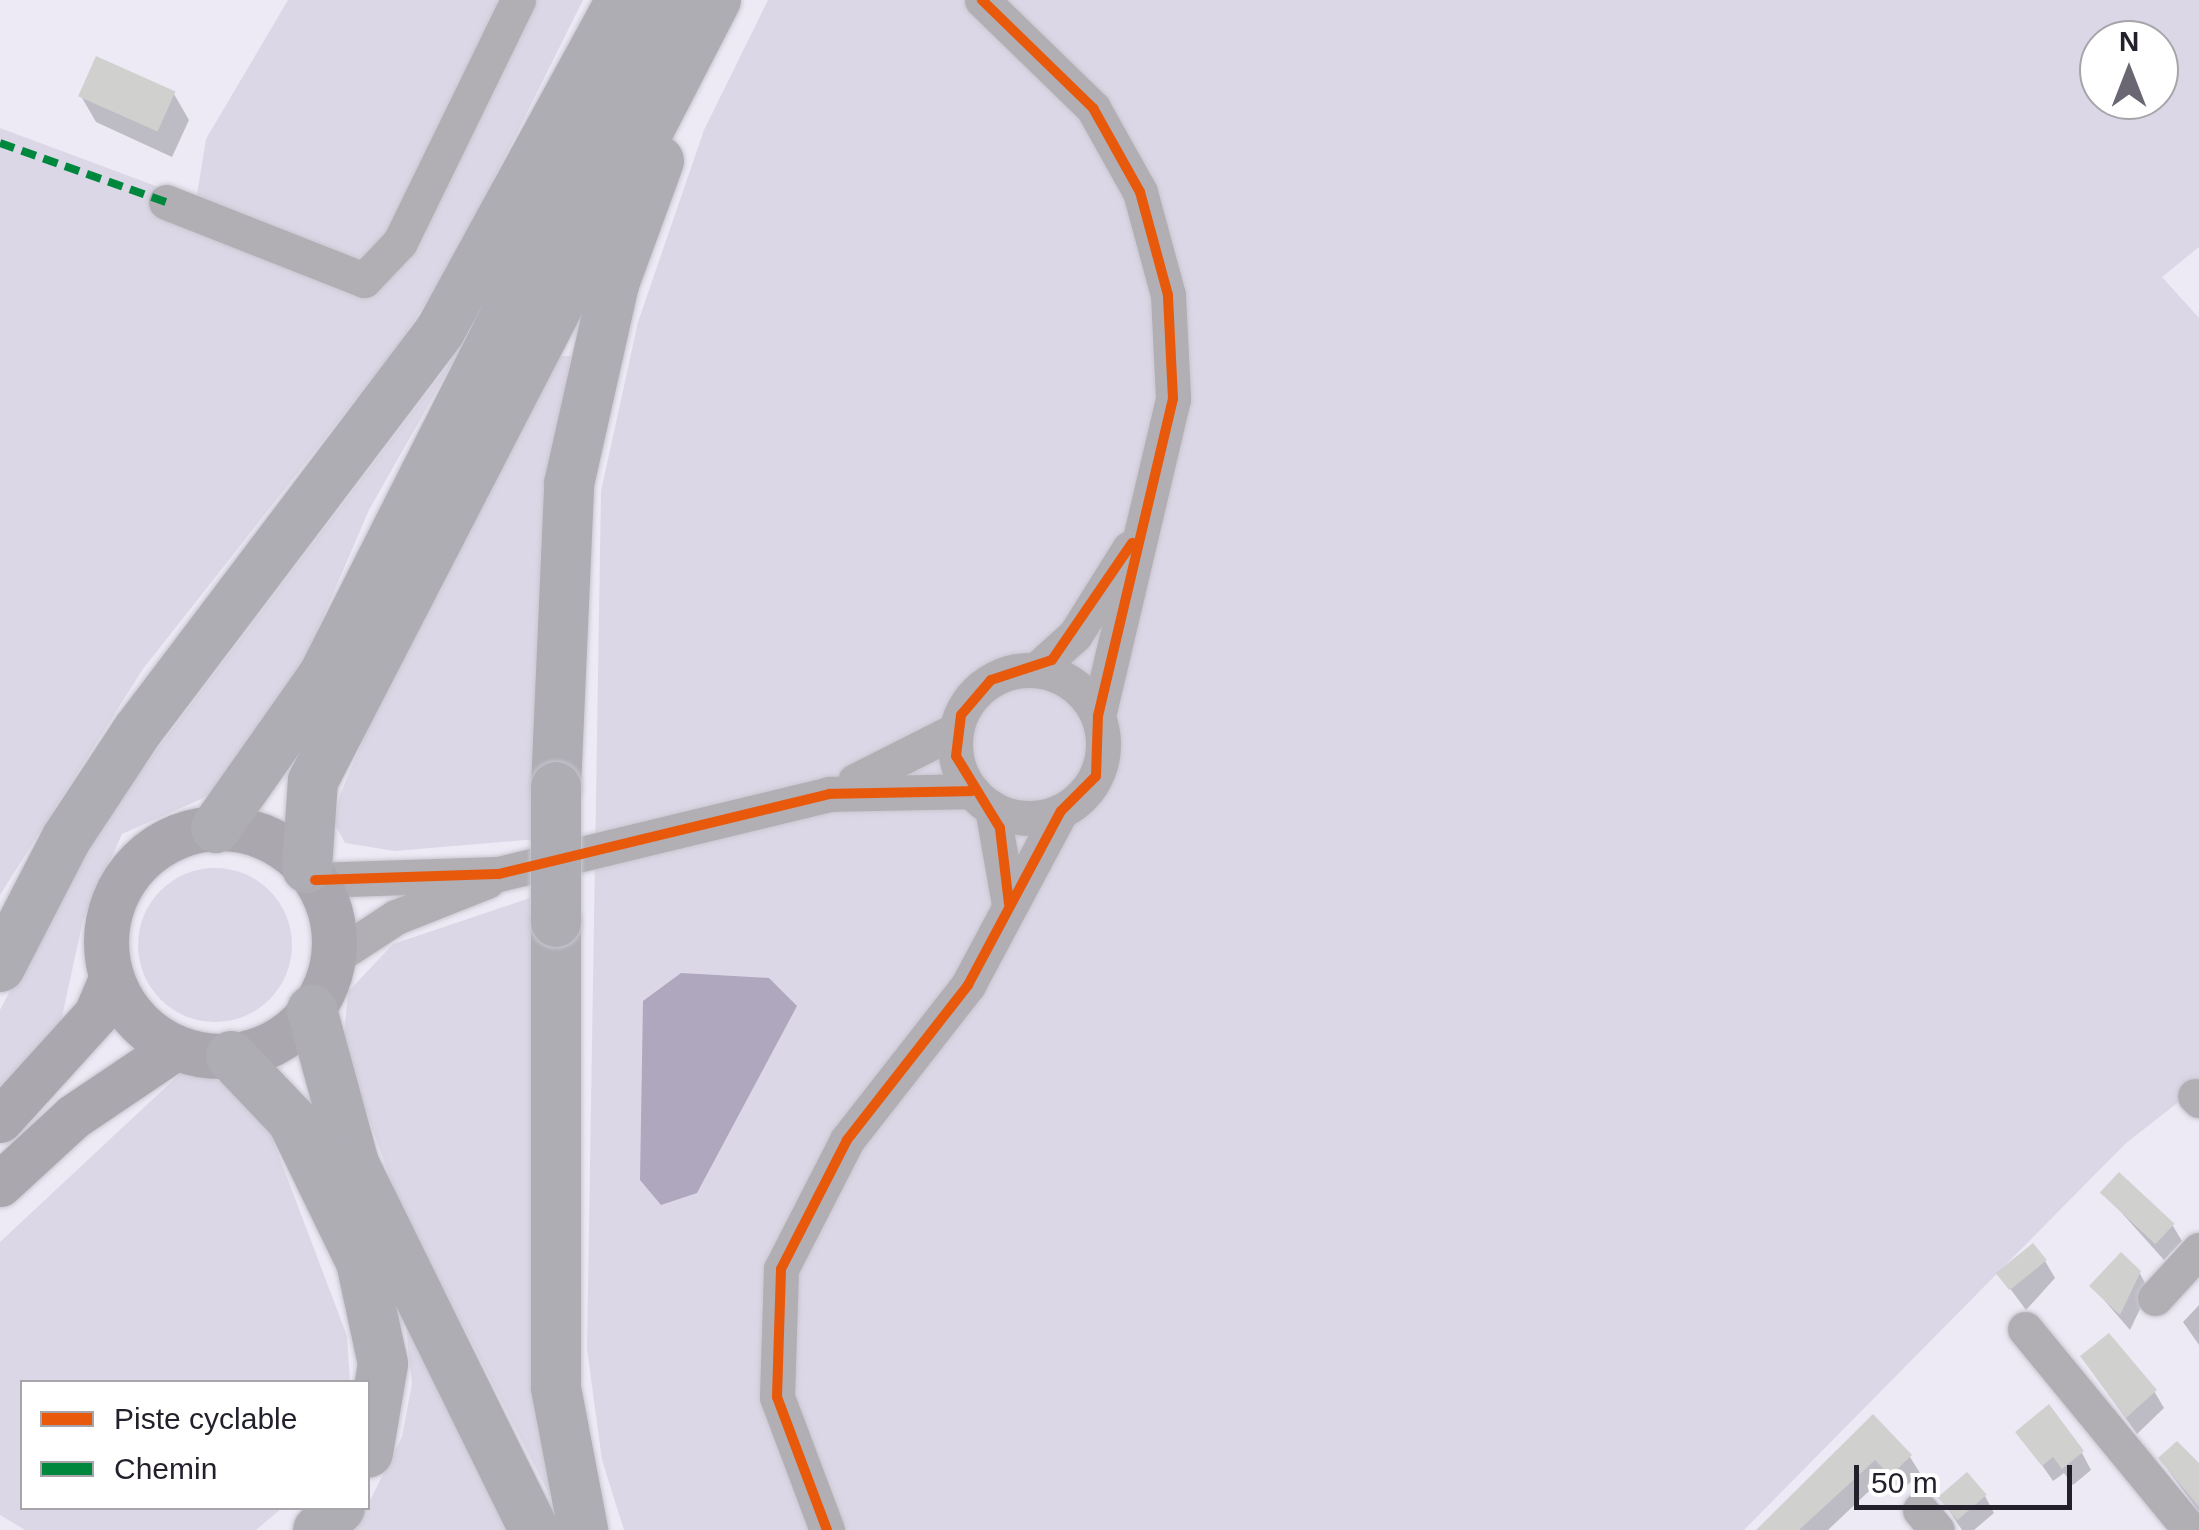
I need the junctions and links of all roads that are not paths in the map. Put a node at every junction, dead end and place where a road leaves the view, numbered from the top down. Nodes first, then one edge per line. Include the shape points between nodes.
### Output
1 (518, 0) edge
2 (621, 0) edge
3 (665, 0) edge
4 (718, 0) edge
5 (982, 0) edge
6 (166, 202) dead end
7 (1138, 534) junction
8 (1036, 670) junction
9 (1098, 716) junction
10 (956, 730) junction
11 (829, 794) junction
12 (982, 800) junction
13 (1061, 810) junction
14 (216, 828) junction
15 (311, 874) junction
16 (499, 874) junction
17 (1004, 914) junction
18 (333, 958) junction
19 (0, 967) edge
20 (111, 979) junction
21 (312, 1010) junction
22 (175, 1048) junction
23 (230, 1056) junction
24 (0, 1120) edge
25 (0, 1184) edge
26 (2199, 1250) edge
27 (2155, 1298) dead end
28 (2025, 1329) dead end
29 (370, 1442) edge
30 (338, 1510) edge
31 (318, 1530) edge
32 (534, 1530) edge
33 (583, 1530) edge
34 (827, 1530) edge
35 (2190, 1530) edge

1 - 6 street via 400,242 364,280
2 - 19 highway via 440,331 138,730 66,839
3 - 14 highway via 324,676
4 - 15 highway via 320,766 305,810
4 - 33 highway, bridge via 614,284 586,390 561,551 556,1388
5 - 7 street via 1092,108 1156,241 1173,399
7 - 8 street via 1075,635
7 - 9 street
8 - 9 street via 1068,681
8 - 10 street via 979,690
9 - 13 street via 1100,765
10 - 11 street
10 - 12 street
11 - 12 street
11 - 16 street
12 - 13 street via 1026,818
12 - 17 street
13 - 17 street
14 - 15 main road via 275,842
14 - 20 main road via 165,842 126,878 105,937
15 - 16 street
15 - 18 main road via 331,917
16 - 18 street via 396,916
17 - 34 street via 968,984 847,1140 781,1269 777,1397
18 - 21 main road
20 - 22 main road via 143,1027
20 - 24 main road via 96,1014
21 - 23 main road via 276,1042
21 - 32 highway via 354,1164
22 - 23 main road
22 - 25 main road via 74,1116
23 - 29 highway via 292,1120 361,1262 384,1364
26 - 27 street
28 - 35 street
30 - 31 highway

